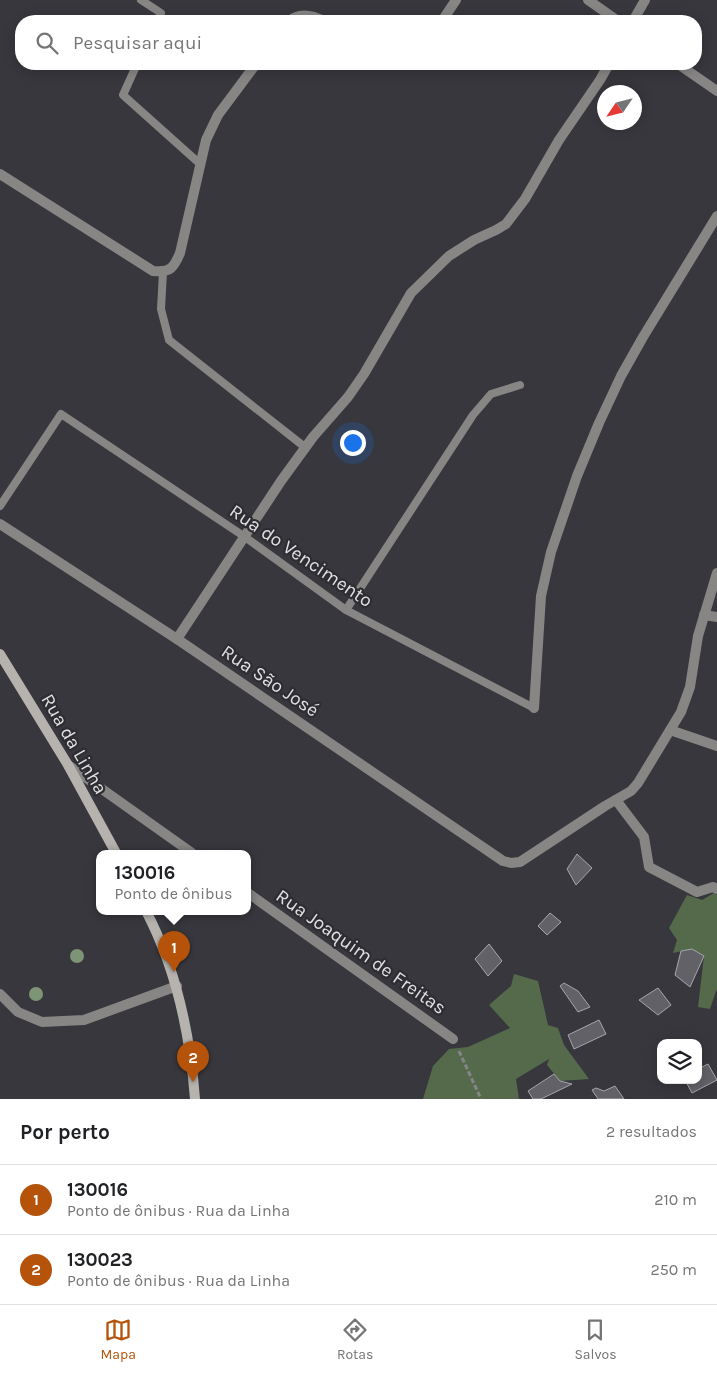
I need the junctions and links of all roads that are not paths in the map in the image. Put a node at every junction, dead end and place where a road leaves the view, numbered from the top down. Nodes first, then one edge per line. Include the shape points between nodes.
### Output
1 (141, 0) edge
2 (456, 0) edge
3 (588, 0) edge
4 (645, 0) edge
5 (160, 15) edge
6 (446, 15) edge
7 (609, 15) edge
8 (636, 15) edge
9 (135, 70) edge
10 (252, 70) edge
11 (605, 70) edge
12 (686, 70) edge
13 (717, 92) edge
14 (199, 163) junction
15 (0, 174) edge
16 (717, 216) edge
17 (158, 272) junction
18 (520, 385) dead end
19 (306, 448) junction
20 (0, 506) edge
21 (0, 524) edge
22 (244, 537) junction
23 (717, 572) edge
24 (346, 610) junction
25 (704, 615) junction
26 (717, 617) edge
27 (177, 639) junction
28 (0, 654) edge
29 (534, 708) joint
30 (670, 730) junction
31 (717, 746) edge
32 (68, 765) junction
33 (616, 800) junction
34 (114, 850) edge
35 (188, 850) edge
36 (717, 889) edge
37 (251, 895) edge
38 (148, 915) edge
39 (177, 986) junction
40 (0, 994) edge
41 (453, 1039) road end
42 (194, 1099) edge

1 - 5 lane
2 - 6 street
3 - 7 street
4 - 8 street
9 - 14 lane via 123,95
10 - 14 street via 218,115
11 - 19 street via 506,224 449,256 411,293 364,374
12 - 13 street
14 - 17 street via 180,253 170,269
15 - 17 street
16 - 29 street via 621,376 577,476 551,552 541,596
17 - 19 lane via 161,309 169,340
18 - 24 lane via 491,394 473,415
19 - 22 street
20 - 22 lane, Rua do Vencimento via 61,414
21 - 27 street, Rua São José
22 - 24 lane, Rua do Vencimento
22 - 27 street
23 - 25 street
24 - 29 lane, Rua do Vencimento
25 - 26 street
25 - 30 street via 690,687
27 - 33 street, Rua São José via 503,861 520,862
28 - 32 street, Rua da Linha
30 - 31 street
30 - 33 street via 638,783
32 - 34 street, Rua da Linha
32 - 35 street
33 - 36 street via 644,837 649,867 697,892 713,887
37 - 41 street, Rua Joaquim de Freitas
38 - 39 street
39 - 40 street via 84,1020 42,1022 18,1012
39 - 42 street via 191,1056

